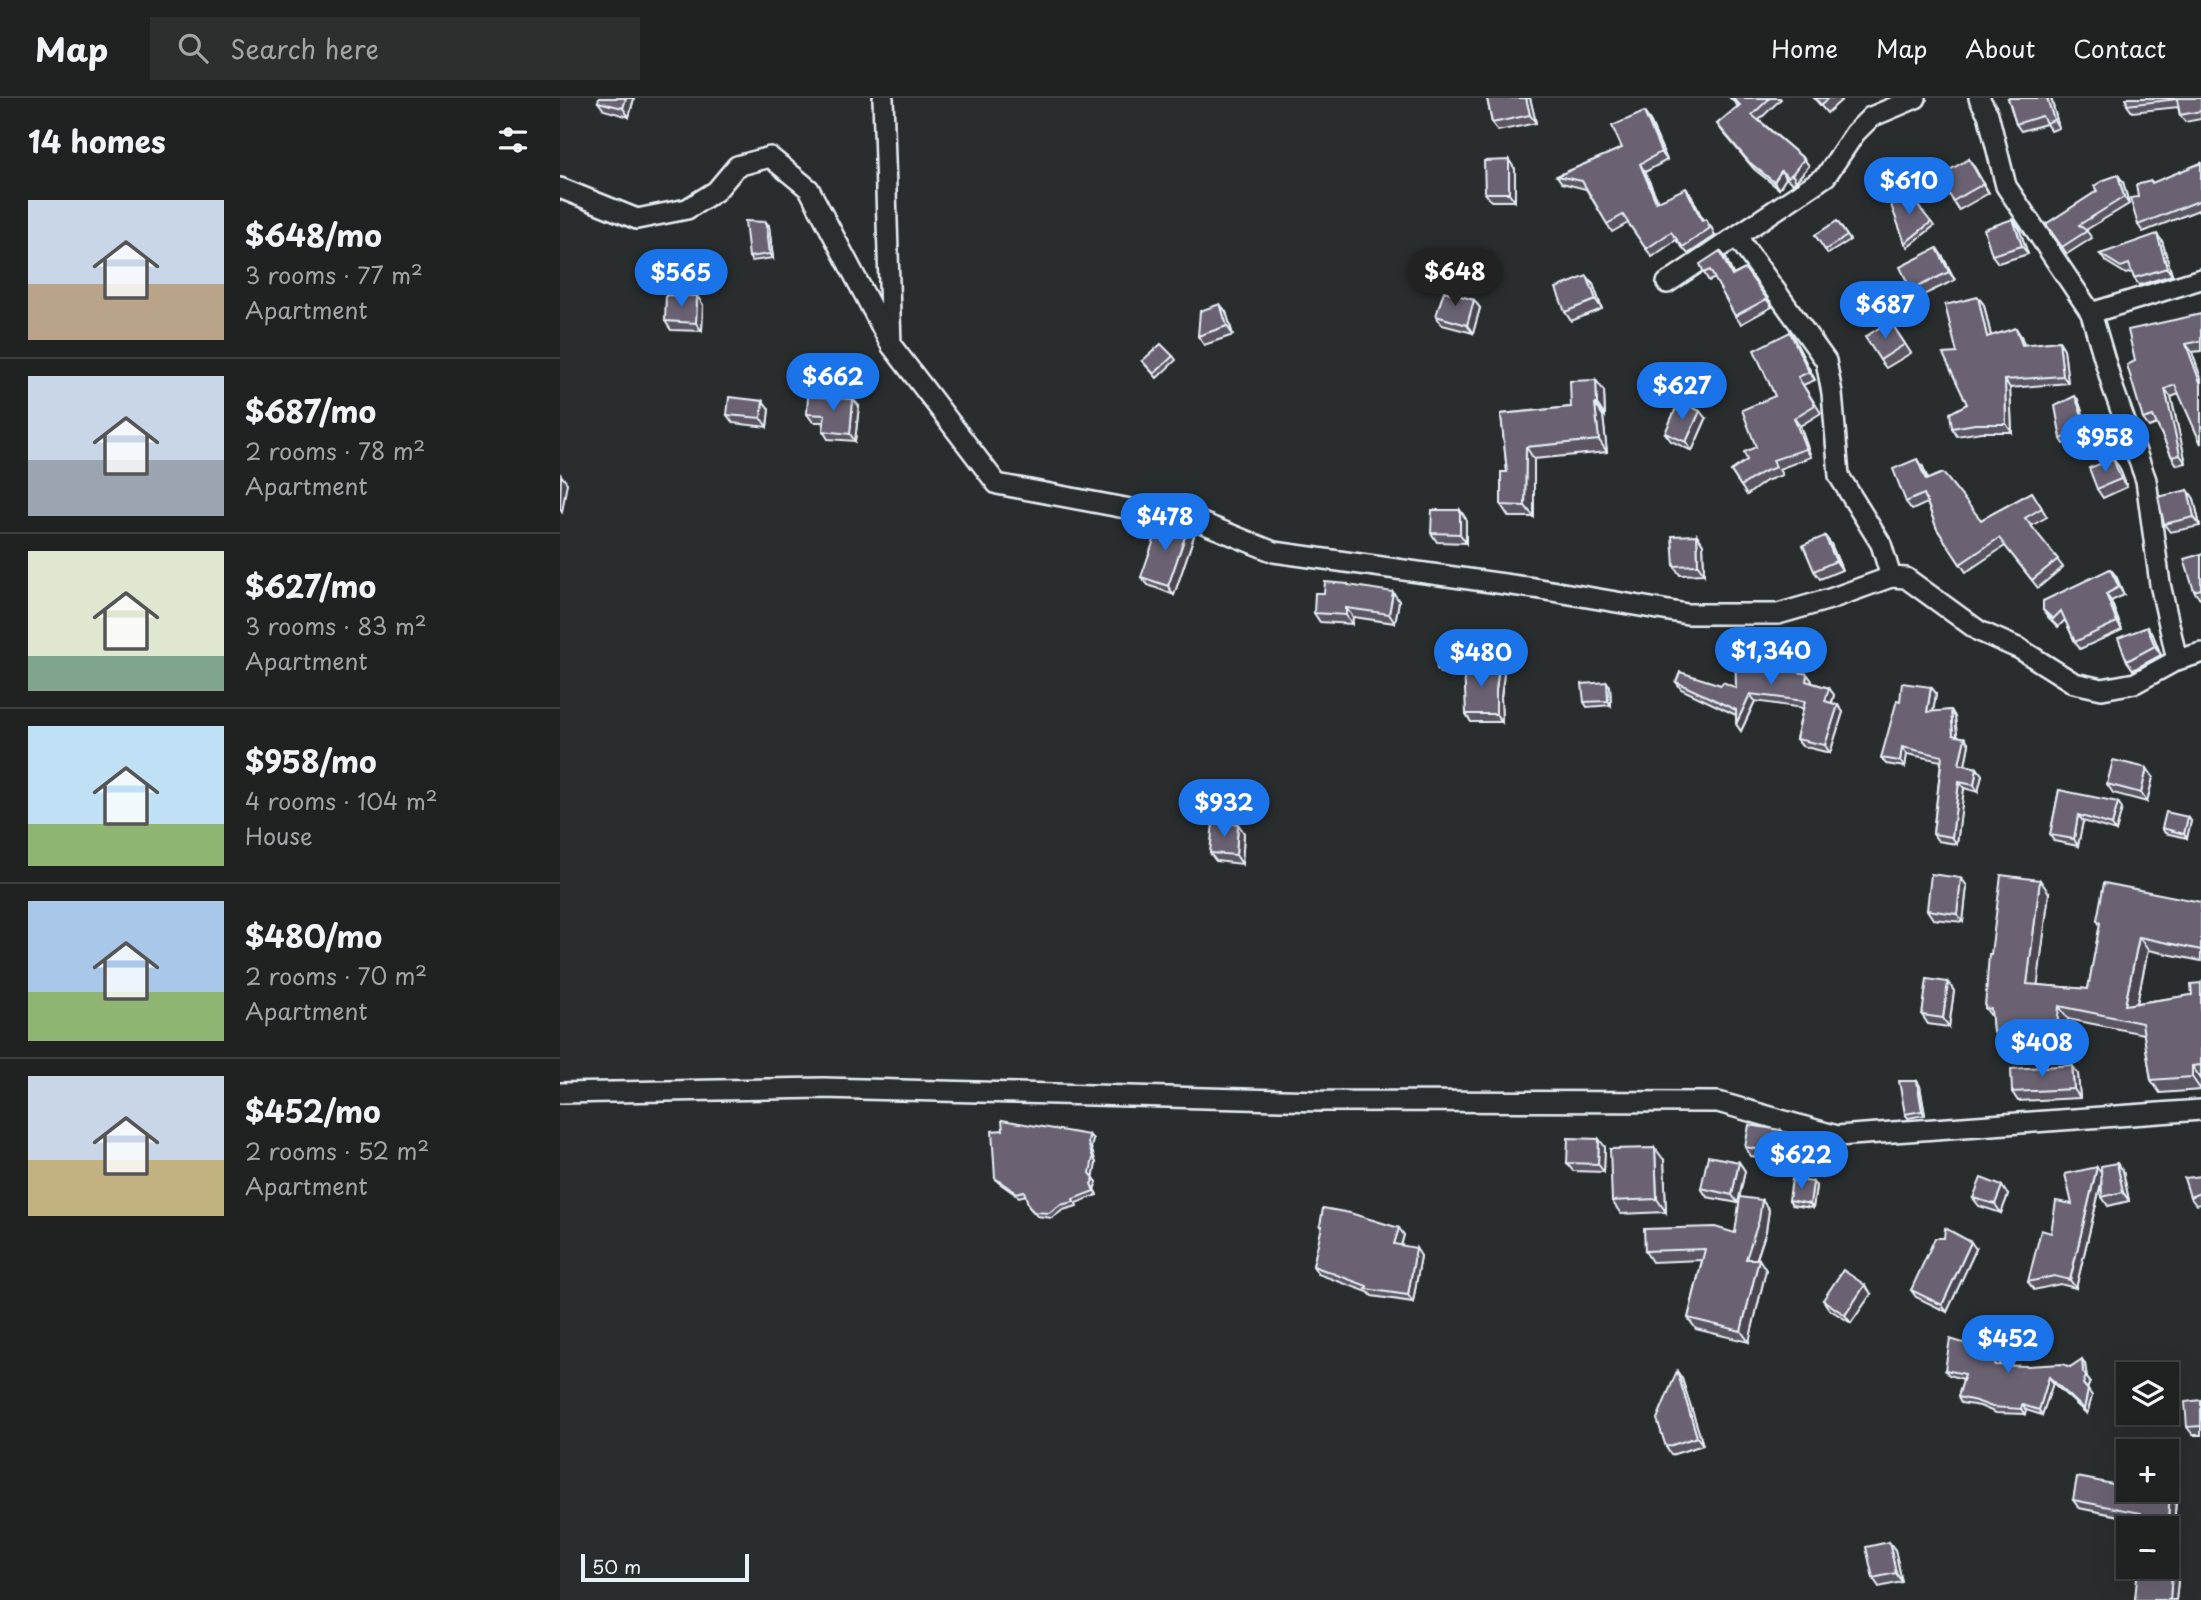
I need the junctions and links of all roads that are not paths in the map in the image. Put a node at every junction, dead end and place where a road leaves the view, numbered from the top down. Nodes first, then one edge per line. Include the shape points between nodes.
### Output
1 (883, 98) edge
2 (1916, 98) edge
3 (1979, 98) edge
4 (560, 188) edge
5 (1737, 237) junction
6 (2201, 279) edge
7 (1667, 283) dead end
8 (2091, 313) junction
9 (891, 345) junction
10 (1891, 577) junction
11 (2201, 653) edge
12 (2177, 660) junction
13 (560, 1093) edge
14 (2201, 1110) edge

1 - 9 street
2 - 5 street via 1871,117 1826,177
3 - 8 street via 1988,114 2006,186
4 - 9 street via 637,219 687,209 716,191 737,166 771,157 809,189
5 - 7 street
5 - 10 street via 1826,361 1839,476 1881,544
6 - 8 street
8 - 12 street via 2146,480 2160,584
9 - 10 street via 997,484 1200,522 1274,552 1687,614 1778,614
10 - 12 street via 1906,578 1979,631 2020,649 2074,683 2102,689 2135,683
11 - 12 street
13 - 14 street via 823,1088 1320,1101 1718,1102 1837,1136

